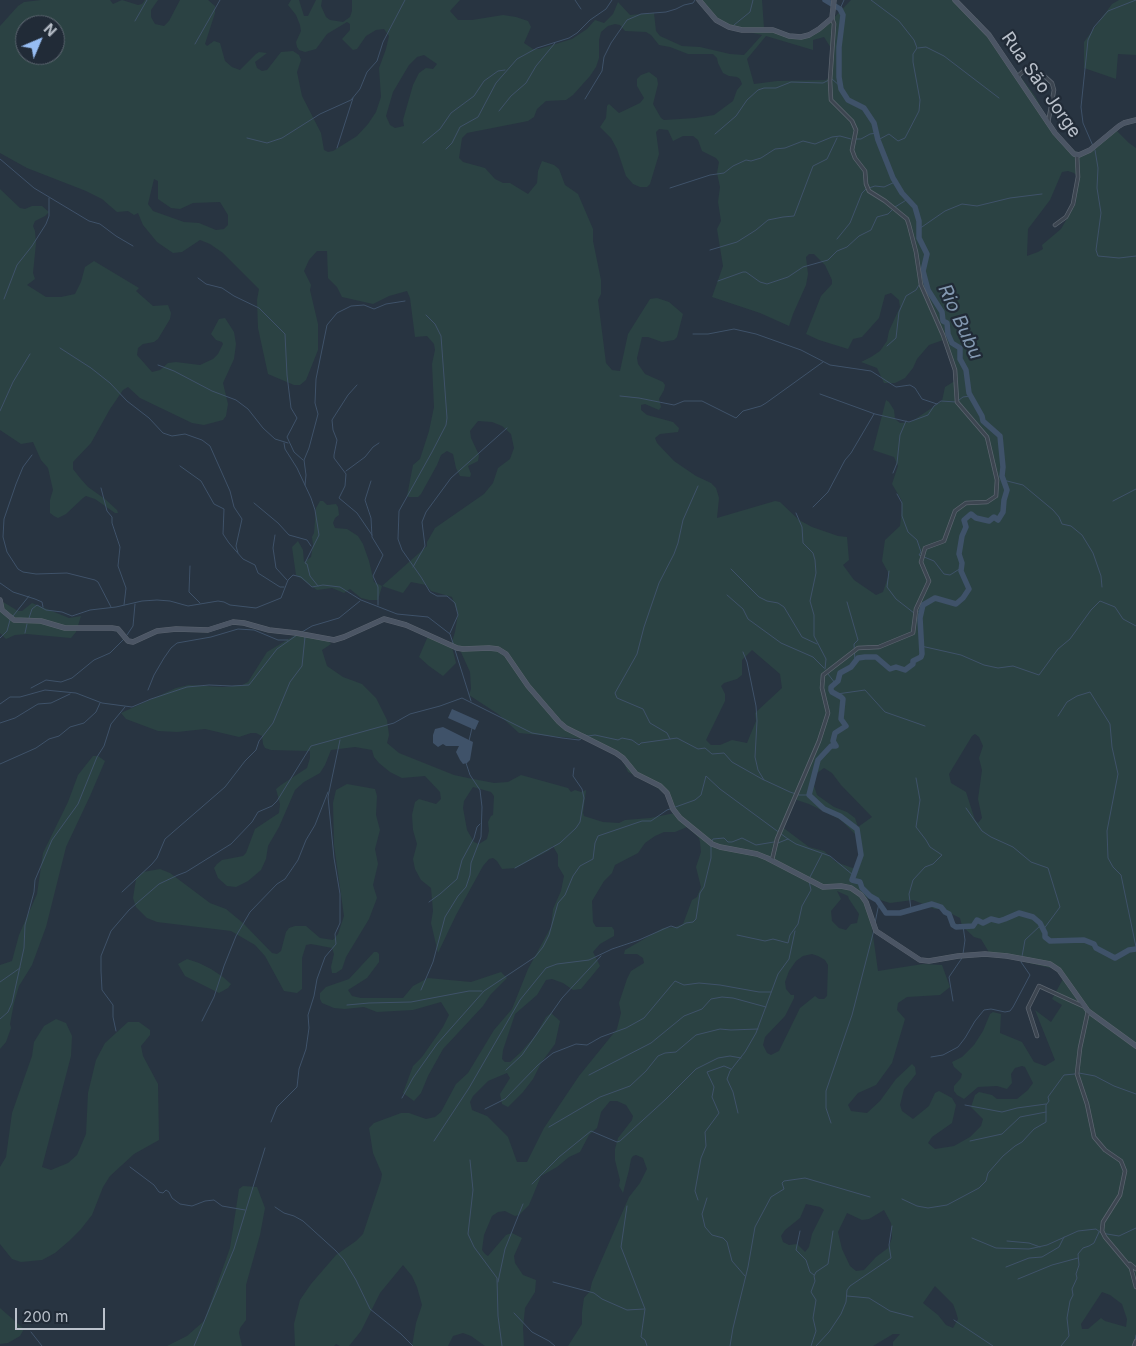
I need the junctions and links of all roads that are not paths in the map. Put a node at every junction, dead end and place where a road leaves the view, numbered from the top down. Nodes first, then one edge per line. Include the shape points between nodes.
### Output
1 (699, 0) edge
2 (955, 0) edge
3 (834, 1) edge
4 (832, 18) junction
5 (1018, 76) junction
6 (1136, 120) edge
7 (1048, 123) junction
8 (1077, 155) junction
9 (1056, 226) dead end
10 (0, 600) edge
11 (772, 860) junction
12 (1087, 1009) junction
13 (1037, 1036) dead end
14 (1136, 1046) edge
15 (1123, 1259) junction
16 (1136, 1269) edge
17 (1136, 1287) edge
18 (1136, 1340) edge
19 (1134, 1346) edge

1 - 4 street via 719,22 742,30 769,30 801,37 820,29
2 - 5 street, Rua São Jorge via 989,35
3 - 4 street
4 - 11 street via 831,100 852,121 856,130 852,150 865,171 869,191 907,219 921,285 954,370 958,402 987,436 997,480 996,496 987,502 966,503 955,511 944,541 925,548 921,562 929,581 916,609 913,633 879,647 858,648 823,675 822,688 828,713 777,839
5 - 7 street, Rua São Jorge
5 - 7 street via 1031,69 1052,83 1054,90
6 - 8 street, Rua São Jorge via 1124,123 1090,150
7 - 8 street, Rua São Jorge via 1064,146
8 - 9 street via 1078,177 1073,204
10 - 11 street via 2,610 14,620 41,621 65,628 118,629 128,641 133,642 157,631 208,630 233,622 334,640 384,619 463,650 498,649 506,654 558,722 616,753 636,774 660,786 680,818 712,844
11 - 12 street via 823,887 851,888 866,902 876,931 920,960 985,954 1050,964 1059,970
12 - 13 street via 1037,987 1028,1008
12 - 14 street
12 - 15 street via 1077,1074 1094,1137 1125,1167 1120,1195 1102,1228 1104,1237
15 - 16 street
15 - 17 street via 1131,1268
18 - 19 street

